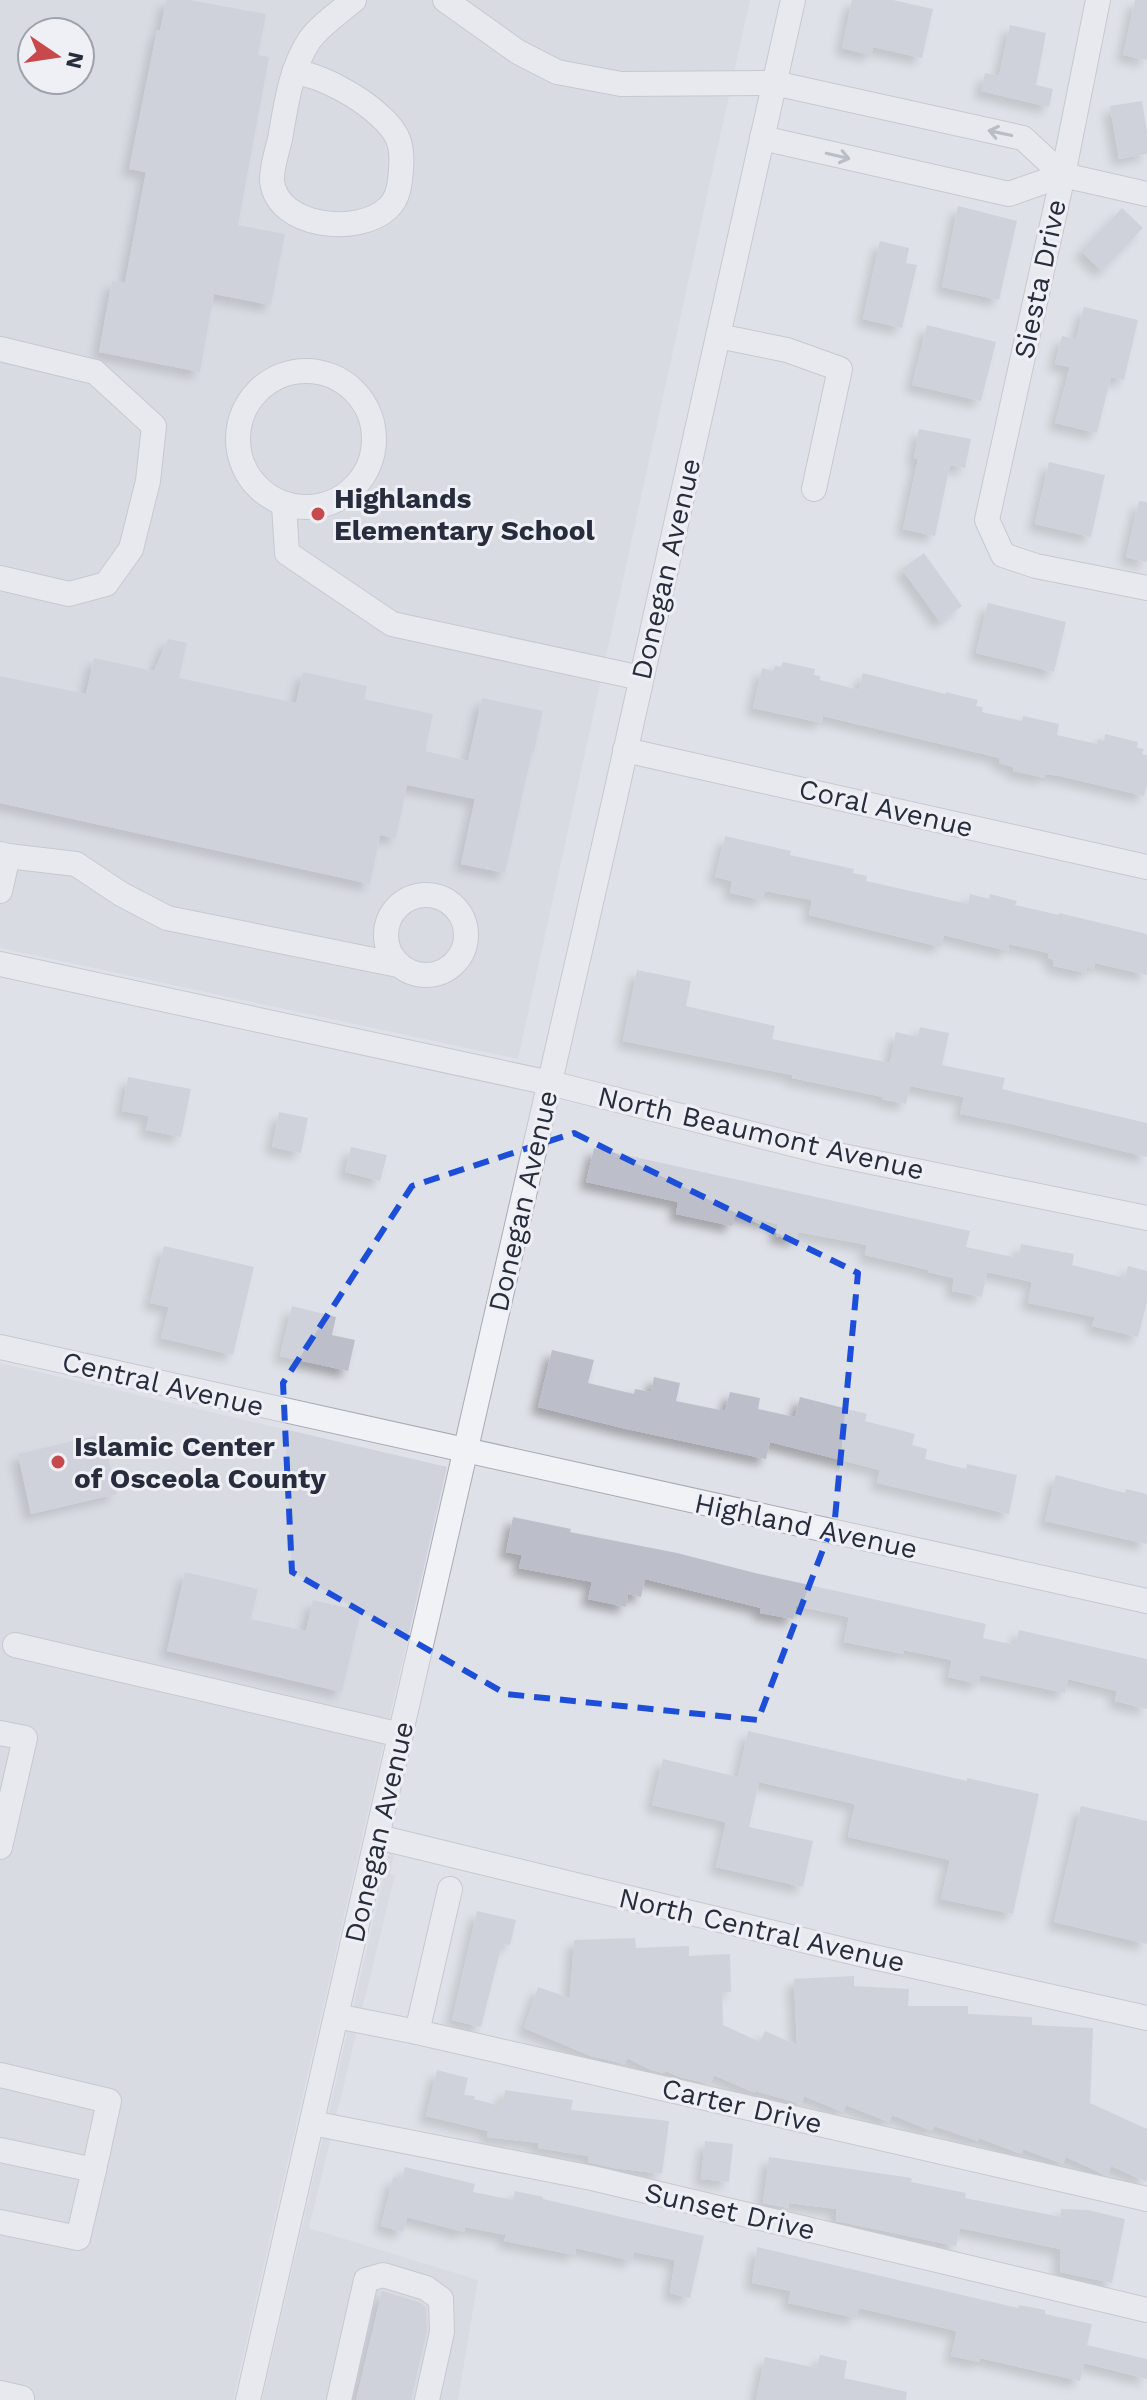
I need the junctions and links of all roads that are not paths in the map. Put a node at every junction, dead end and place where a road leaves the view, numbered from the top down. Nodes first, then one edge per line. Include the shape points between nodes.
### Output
1 (354, 0) edge
2 (445, 0) edge
3 (793, 0) edge
4 (1098, 0) edge
5 (294, 72) junction
6 (774, 83) junction
7 (762, 138) junction
8 (1063, 175) junction
9 (1147, 194) edge
10 (718, 336) junction
11 (0, 349) edge
12 (814, 489) dead end
13 (284, 505) junction
14 (0, 578) edge
15 (1147, 588) edge
16 (641, 678) junction
17 (625, 750) junction
18 (4, 855) edge
19 (1147, 867) edge
20 (0, 891) edge
21 (0, 964) edge
22 (398, 965) dead end
23 (550, 1083) junction
24 (1147, 1218) edge
25 (0, 1347) edge
26 (466, 1451) junction
27 (1147, 1601) edge
28 (15, 1645) dead end
29 (0, 1733) edge
30 (401, 1735) junction
31 (378, 1837) junction
32 (0, 1847) edge
33 (450, 1889) dead end
34 (336, 2016) junction
35 (1147, 2018) edge
36 (417, 2032) junction
37 (0, 2075) edge
38 (312, 2123) junction
39 (0, 2150) edge
40 (94, 2170) junction
41 (1147, 2199) edge
42 (0, 2222) edge
43 (1147, 2310) edge
44 (0, 2393) edge
45 (22, 2400) edge
46 (248, 2400) edge
47 (339, 2400) edge
48 (427, 2400) edge

1 - 5 street via 310,39
2 - 6 street via 518,52 557,72 621,84
3 - 6 street, Donegan Avenue
4 - 8 street, Siesta Drive
5 - 5 street via 272,181 279,200 295,214 315,221 365,223 389,207 399,189 403,151 392,126 347,93
6 - 7 street, Donegan Avenue
8 -> 6 street via 1023,138
7 -> 8 street via 1009,194
7 - 10 street, Donegan Avenue
8 - 9 street
8 - 15 street, Siesta Drive via 987,520 1003,555
10 - 12 street via 787,350 840,369
10 - 16 street, Donegan Avenue
11 - 14 street via 95,372 154,426 148,481 131,549 106,584 69,594
13 - 13 street via 327,505 362,480 372,460 372,417 347,383 326,372 279,375 259,388 238,430 239,454 248,476
13 - 16 street via 287,553 392,624
16 - 17 street, Donegan Avenue
17 - 19 street, Coral Avenue
17 - 23 street, Donegan Avenue
18 - 20 street
18 - 22 street via 76,864 167,918
21 - 23 street, North Beaumont Avenue
23 - 24 street, North Beaumont Avenue via 826,1152
23 - 26 street, Donegan Avenue
25 - 26 street, Central Avenue
26 - 27 street, Highland Avenue
26 - 30 street, Donegan Avenue
28 - 30 street
29 - 32 street via 25,1738
30 - 31 street, Donegan Avenue
31 - 34 street, Donegan Avenue
31 - 35 street, North Central Avenue
33 - 36 street
34 - 36 street, Carter Drive
34 - 38 street, Donegan Avenue
36 - 41 street, Carter Drive
37 - 40 street via 109,2101
38 - 43 street, Sunset Drive via 592,2178
38 - 46 street, Donegan Avenue
39 - 40 street
40 - 42 street via 78,2238
44 - 45 street
47 - 48 street via 366,2280 383,2275 426,2288 441,2299 442,2332

